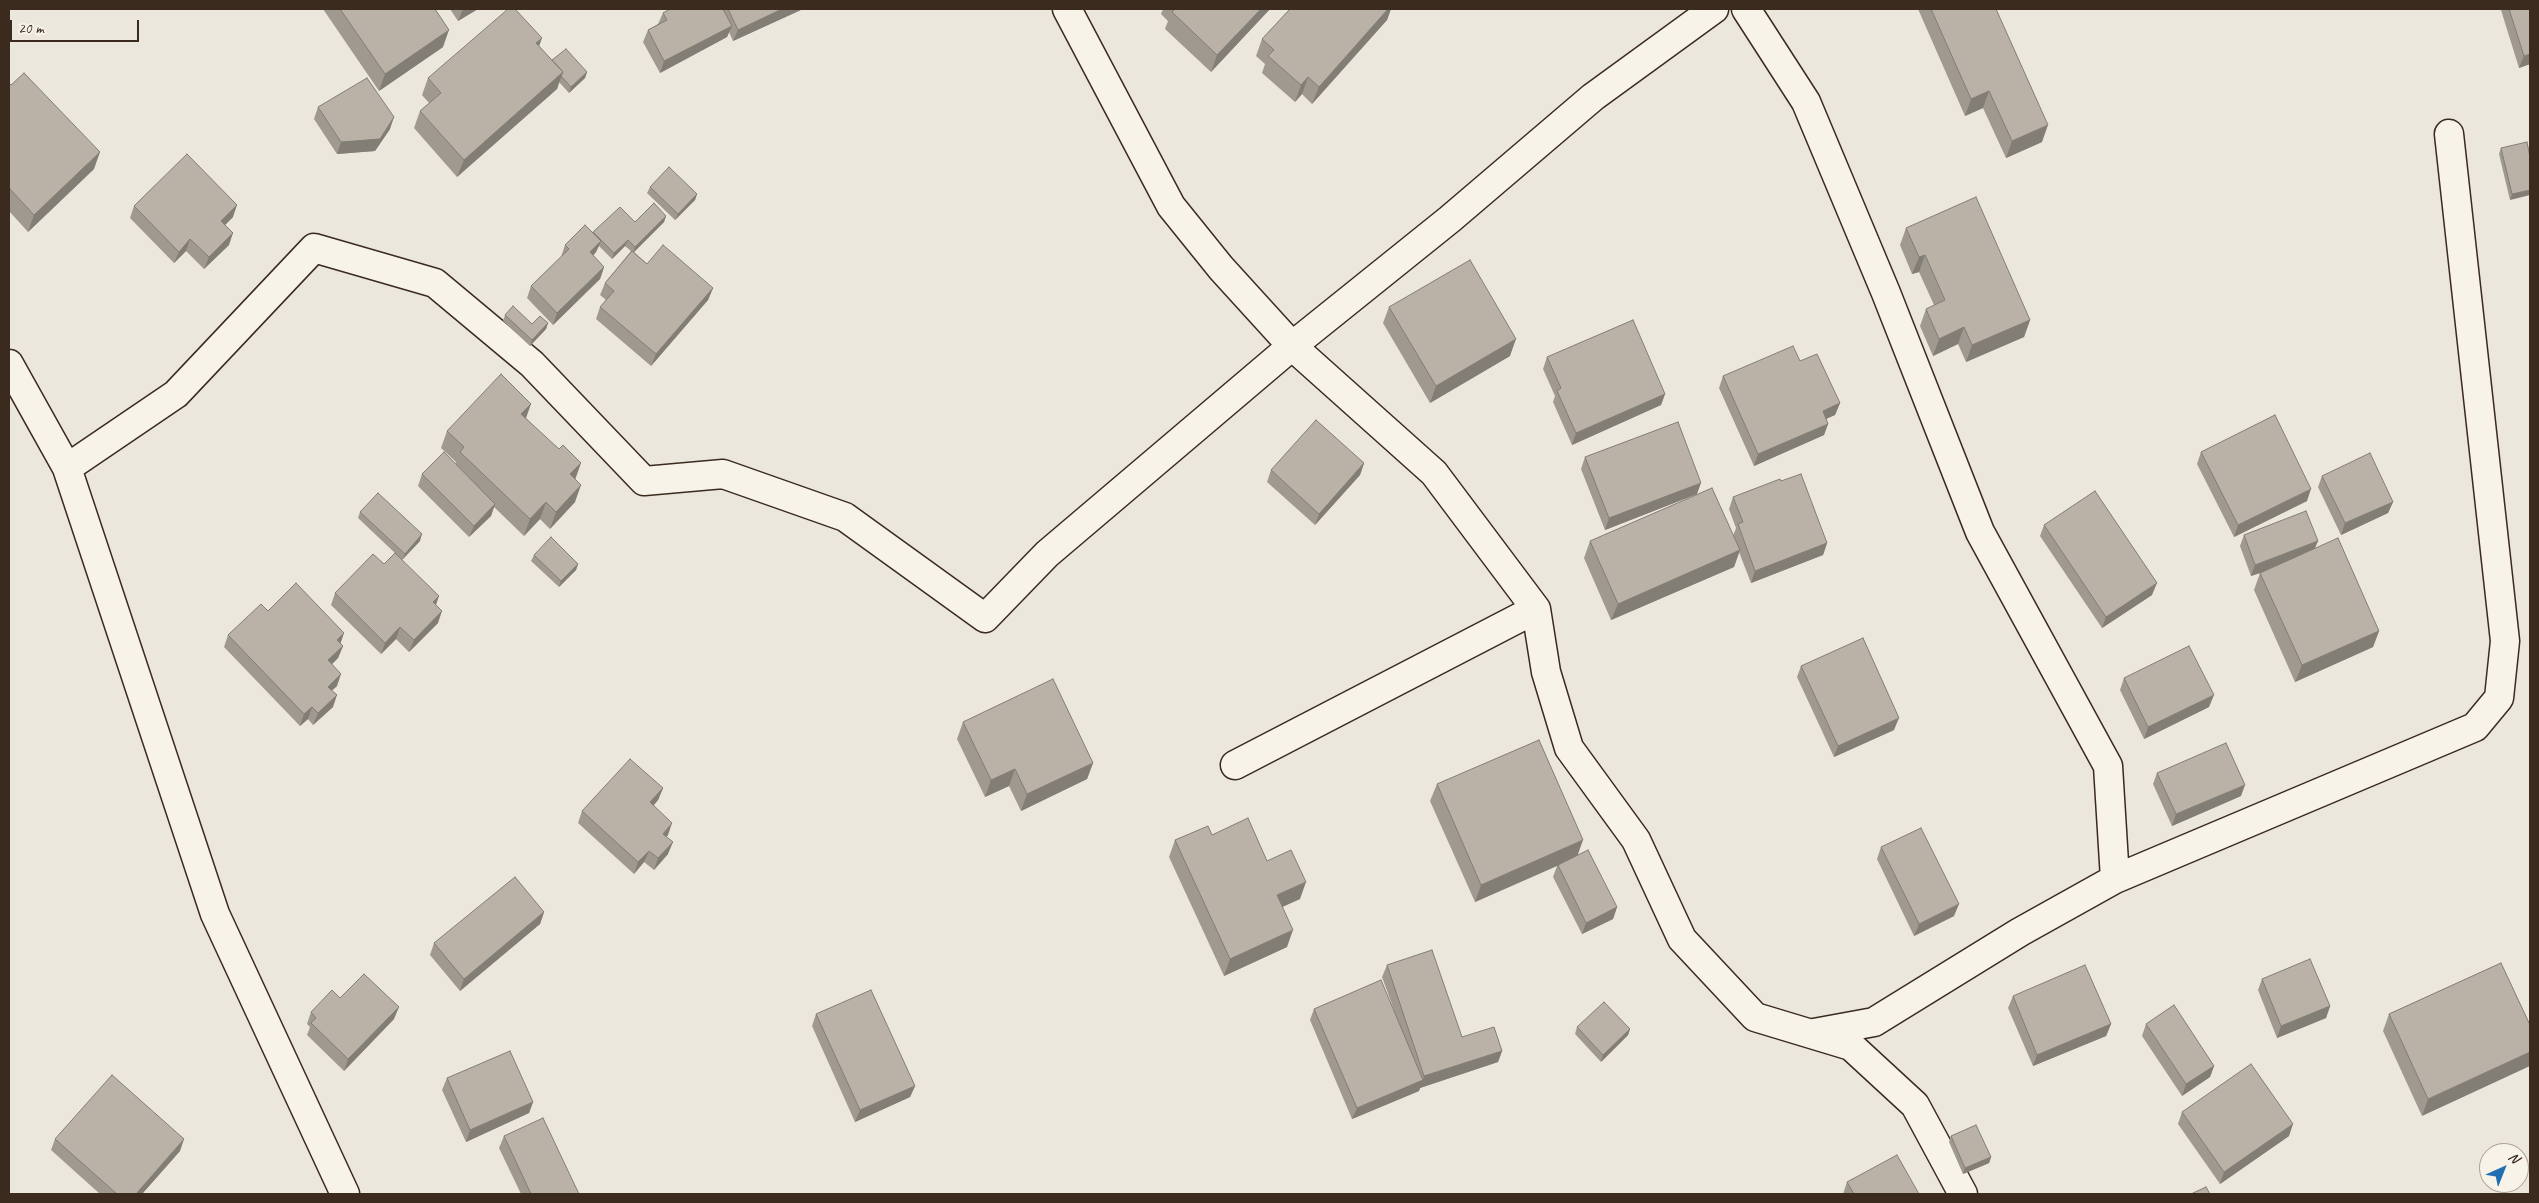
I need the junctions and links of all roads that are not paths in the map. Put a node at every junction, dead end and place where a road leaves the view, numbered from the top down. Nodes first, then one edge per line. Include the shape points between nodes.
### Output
1 (1067, 9) edge
2 (1714, 9) edge
3 (1746, 9) edge
4 (2449, 134) dead end
5 (1292, 346) junction
6 (9, 364) edge
7 (67, 468) junction
8 (1536, 609) junction
9 (1235, 765) dead end
10 (2115, 879) junction
11 (1810, 1034) junction
12 (345, 1194) edge
13 (1963, 1194) edge

1 - 5 street via 1171,206 1220,268
2 - 5 street via 1593,97 1450,219
3 - 10 street via 1806,102 1980,532 2108,766
4 - 10 street via 2505,641 2499,698 2475,727
5 - 7 street via 1047,554 985,618 845,517 723,474 644,481 532,364 435,283 314,248 176,394
5 - 8 street via 1434,473
6 - 7 street
7 - 12 street via 215,914
8 - 9 street
8 - 11 street via 1546,672 1569,748 1636,840 1682,939 1755,1017
10 - 11 street via 2020,932 1874,1022
11 - 13 street via 1851,1046 1915,1105

